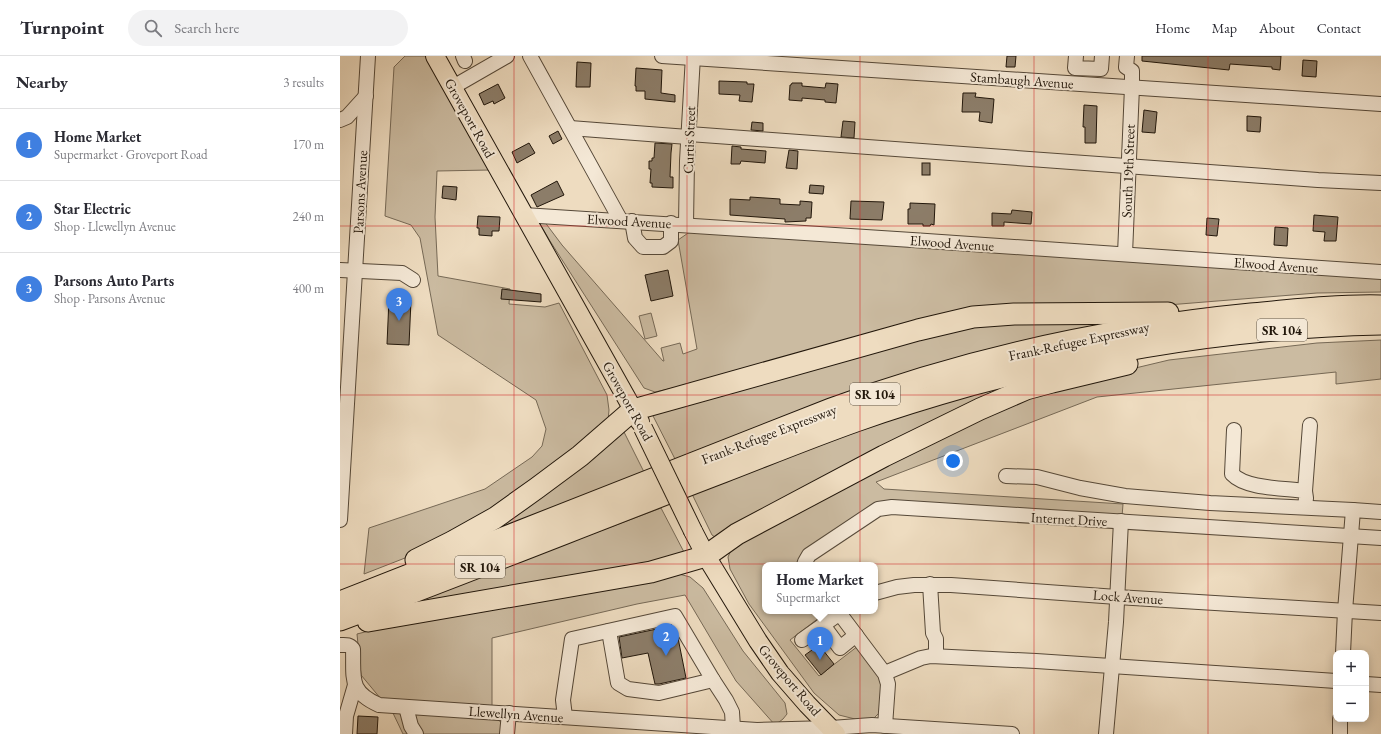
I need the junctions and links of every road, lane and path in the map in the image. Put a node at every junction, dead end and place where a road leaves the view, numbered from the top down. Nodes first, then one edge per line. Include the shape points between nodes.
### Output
1 (368, 56) edge
2 (435, 56) edge
3 (508, 56) edge
4 (530, 56) edge
5 (662, 56) edge
6 (1076, 56) edge
7 (1102, 56) edge
8 (1127, 56) edge
9 (693, 57) edge
10 (1094, 69) junction
11 (1093, 84) junction
12 (453, 87) junction
13 (1132, 88) junction
14 (366, 96) junction
15 (1381, 104) edge
16 (340, 120) edge
17 (570, 128) junction
18 (689, 136) junction
19 (1129, 166) junction
20 (1381, 183) edge
21 (524, 214) junction
22 (626, 221) junction
23 (671, 223) junction
24 (686, 224) junction
25 (1125, 254) junction
26 (340, 270) edge
27 (355, 270) junction
28 (1381, 272) edge
29 (412, 280) dead end
30 (1381, 306) edge
31 (1216, 318) junction
32 (1381, 324) edge
33 (1183, 341) junction
34 (633, 410) junction
35 (1310, 425) dead end
36 (1234, 430) dead end
37 (1006, 476) dead end
38 (1305, 491) junction
39 (1305, 507) junction
40 (1353, 510) junction
41 (1381, 512) edge
42 (340, 513) edge
43 (1121, 521) junction
44 (1350, 537) junction
45 (1381, 538) edge
46 (706, 556) junction
47 (806, 562) edge
48 (930, 584) junction
49 (401, 590) junction
50 (878, 592) edge
51 (340, 594) edge
52 (1117, 597) junction
53 (340, 602) edge
54 (1345, 611) junction
55 (1381, 613) edge
56 (837, 614) edge
57 (841, 614) edge
58 (340, 620) edge
59 (823, 625) junction
60 (340, 626) edge
61 (609, 631) junction
62 (856, 635) junction
63 (802, 640) dead end
64 (340, 644) edge
65 (1343, 650) edge
66 (936, 656) junction
67 (1111, 666) junction
68 (885, 673) junction
69 (712, 680) junction
70 (1333, 681) edge
71 (1369, 684) edge
72 (355, 685) junction
73 (1381, 685) edge
74 (406, 707) junction
75 (509, 714) junction
76 (566, 717) junction
77 (1340, 722) edge
78 (885, 726) junction
79 (733, 728) junction
80 (834, 731) edge
81 (766, 732) edge
82 (345, 734) edge
83 (416, 734) edge
84 (508, 734) edge
85 (1012, 734) edge
86 (1106, 734) edge
87 (1340, 734) edge

1 - 14 street, Parsons Avenue
2 - 12 main road, Groveport Road
3 - 12 street
4 - 17 street
5 - 9 street, Stambaugh Avenue
6 - 10 street via 1075,68
7 - 10 street via 1101,69
8 - 13 street, South 19th Street via 1126,67 1132,70
9 - 11 street, Stambaugh Avenue
9 - 18 street, Curtis Street
10 - 11 street
11 - 13 street, Stambaugh Avenue
12 - 21 main road, Groveport Road
13 - 15 street, Stambaugh Avenue
13 - 19 street, South 19th Street
14 - 16 street via 348,117
14 - 27 street, Parsons Avenue
17 - 18 street
17 - 22 street
18 - 19 street
18 - 24 street, Curtis Street
19 - 20 street
19 - 25 street, South 19th Street
21 - 22 street, Elwood Avenue
21 - 34 main road, Groveport Road
22 - 23 street, Elwood Avenue
22 - 23 street via 643,247 663,247 671,241
23 - 24 street, Elwood Avenue
24 - 25 street, Elwood Avenue
25 - 28 street, Elwood Avenue
26 - 27 street
27 - 29 street via 402,273
27 - 42 street, Parsons Avenue
30 - 31 highway, Frank-Refugee Expressway / SR 104
31 - 34 highway via 1196,312 1014,314 973,317
31 - 49 highway, Frank-Refugee Expressway / SR 104 via 1146,327 1048,346 971,365 859,399 473,551
32 - 33 highway, Frank-Refugee Expressway / SR 104 via 1257,332
33 - 46 highway via 1145,360 1026,389 980,408 737,534
33 - 49 highway, Frank-Refugee Expressway / SR 104 via 1036,369 856,421 550,538
34 - 46 main road, Groveport Road, bridge
34 - 49 highway via 538,488 495,518 452,542
35 - 38 street
36 - 38 street via 1232,474 1236,478 1249,485
37 - 39 street via 1037,477 1124,496
38 - 39 street
39 - 40 street
40 - 41 street
40 - 44 street
43 - 44 street, Internet Drive
43 - 47 street, Internet Drive via 892,507 878,509 809,555
43 - 52 street
44 - 45 street, Internet Drive
44 - 54 street
46 - 49 highway via 651,572
46 - 80 main road, Groveport Road via 780,673
48 - 50 street, Lock Avenue via 896,587
48 - 52 street, Lock Avenue
48 - 66 street
49 - 51 highway
49 - 53 highway, Frank-Refugee Expressway / SR 104
49 - 58 highway, Frank-Refugee Expressway / SR 104
49 - 60 highway
52 - 54 street, Lock Avenue
52 - 67 street
54 - 55 street, Lock Avenue
54 - 65 street
56 - 59 street
57 - 62 street
59 - 62 street via 840,648
59 - 63 street
61 - 69 street via 675,616
61 - 69 street via 618,683 628,689 659,693
61 - 76 street via 572,639 563,700
62 - 68 street
64 - 72 street via 351,646 353,649
66 - 67 street
66 - 68 street via 921,658
67 - 70 street
67 - 86 street
68 - 78 street via 888,684
69 - 79 street via 732,712
71 - 73 street
72 - 74 street, Llewellyn Avenue via 367,700 379,705
72 - 82 street via 346,716
74 - 75 street, Llewellyn Avenue
74 - 83 street
75 - 76 street, Llewellyn Avenue
75 - 84 street
76 - 79 street, Llewellyn Avenue
77 - 87 street
78 - 80 street, Llewellyn Avenue via 872,725
78 - 85 street, Llewellyn Avenue
79 - 81 street, Llewellyn Avenue
80 - 81 street, Llewellyn Avenue

